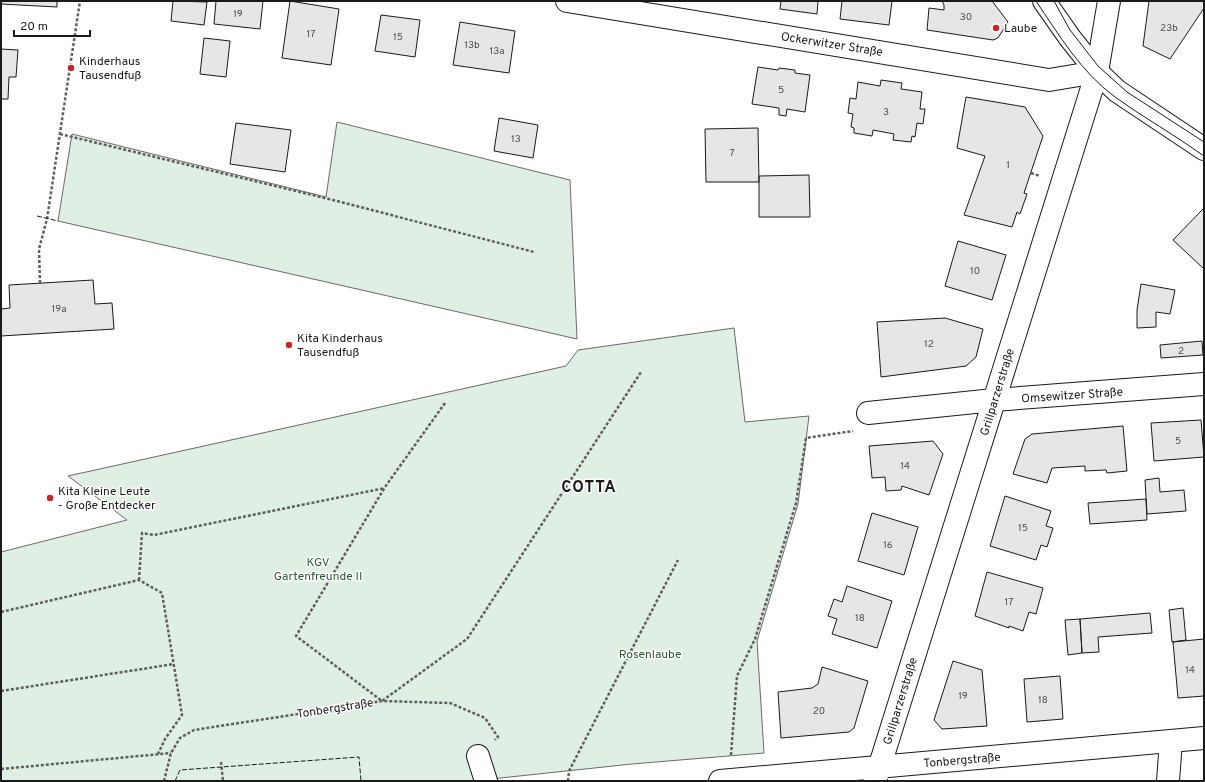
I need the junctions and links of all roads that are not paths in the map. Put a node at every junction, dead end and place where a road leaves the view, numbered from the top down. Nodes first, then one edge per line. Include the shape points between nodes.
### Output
1 (568, 1) edge
2 (1044, 1) edge
3 (1109, 1) edge
4 (1097, 72) junction
5 (1204, 149) edge
6 (1204, 384) edge
7 (994, 400) junction
8 (868, 413) road end
9 (1204, 738) edge
10 (1171, 741) junction
11 (478, 756) road end
12 (877, 774) edge
13 (726, 780) edge
14 (486, 781) edge
15 (1168, 781) edge

1 - 4 street, Ockerwitzer Straße via 1049,80
2 - 4 street
3 - 4 street, Grillparzerstraße
4 - 5 street via 1117,91
4 - 7 street, Grillparzerstraße
6 - 7 street, Omsewitzer Straße
7 - 8 street, Omsewitzer Straße
7 - 12 street, Grillparzerstraße
9 - 10 street, Tonbergstraße
10 - 12 street, Tonbergstraße
10 - 15 street
11 - 14 street
12 - 13 street, Tonbergstraße

